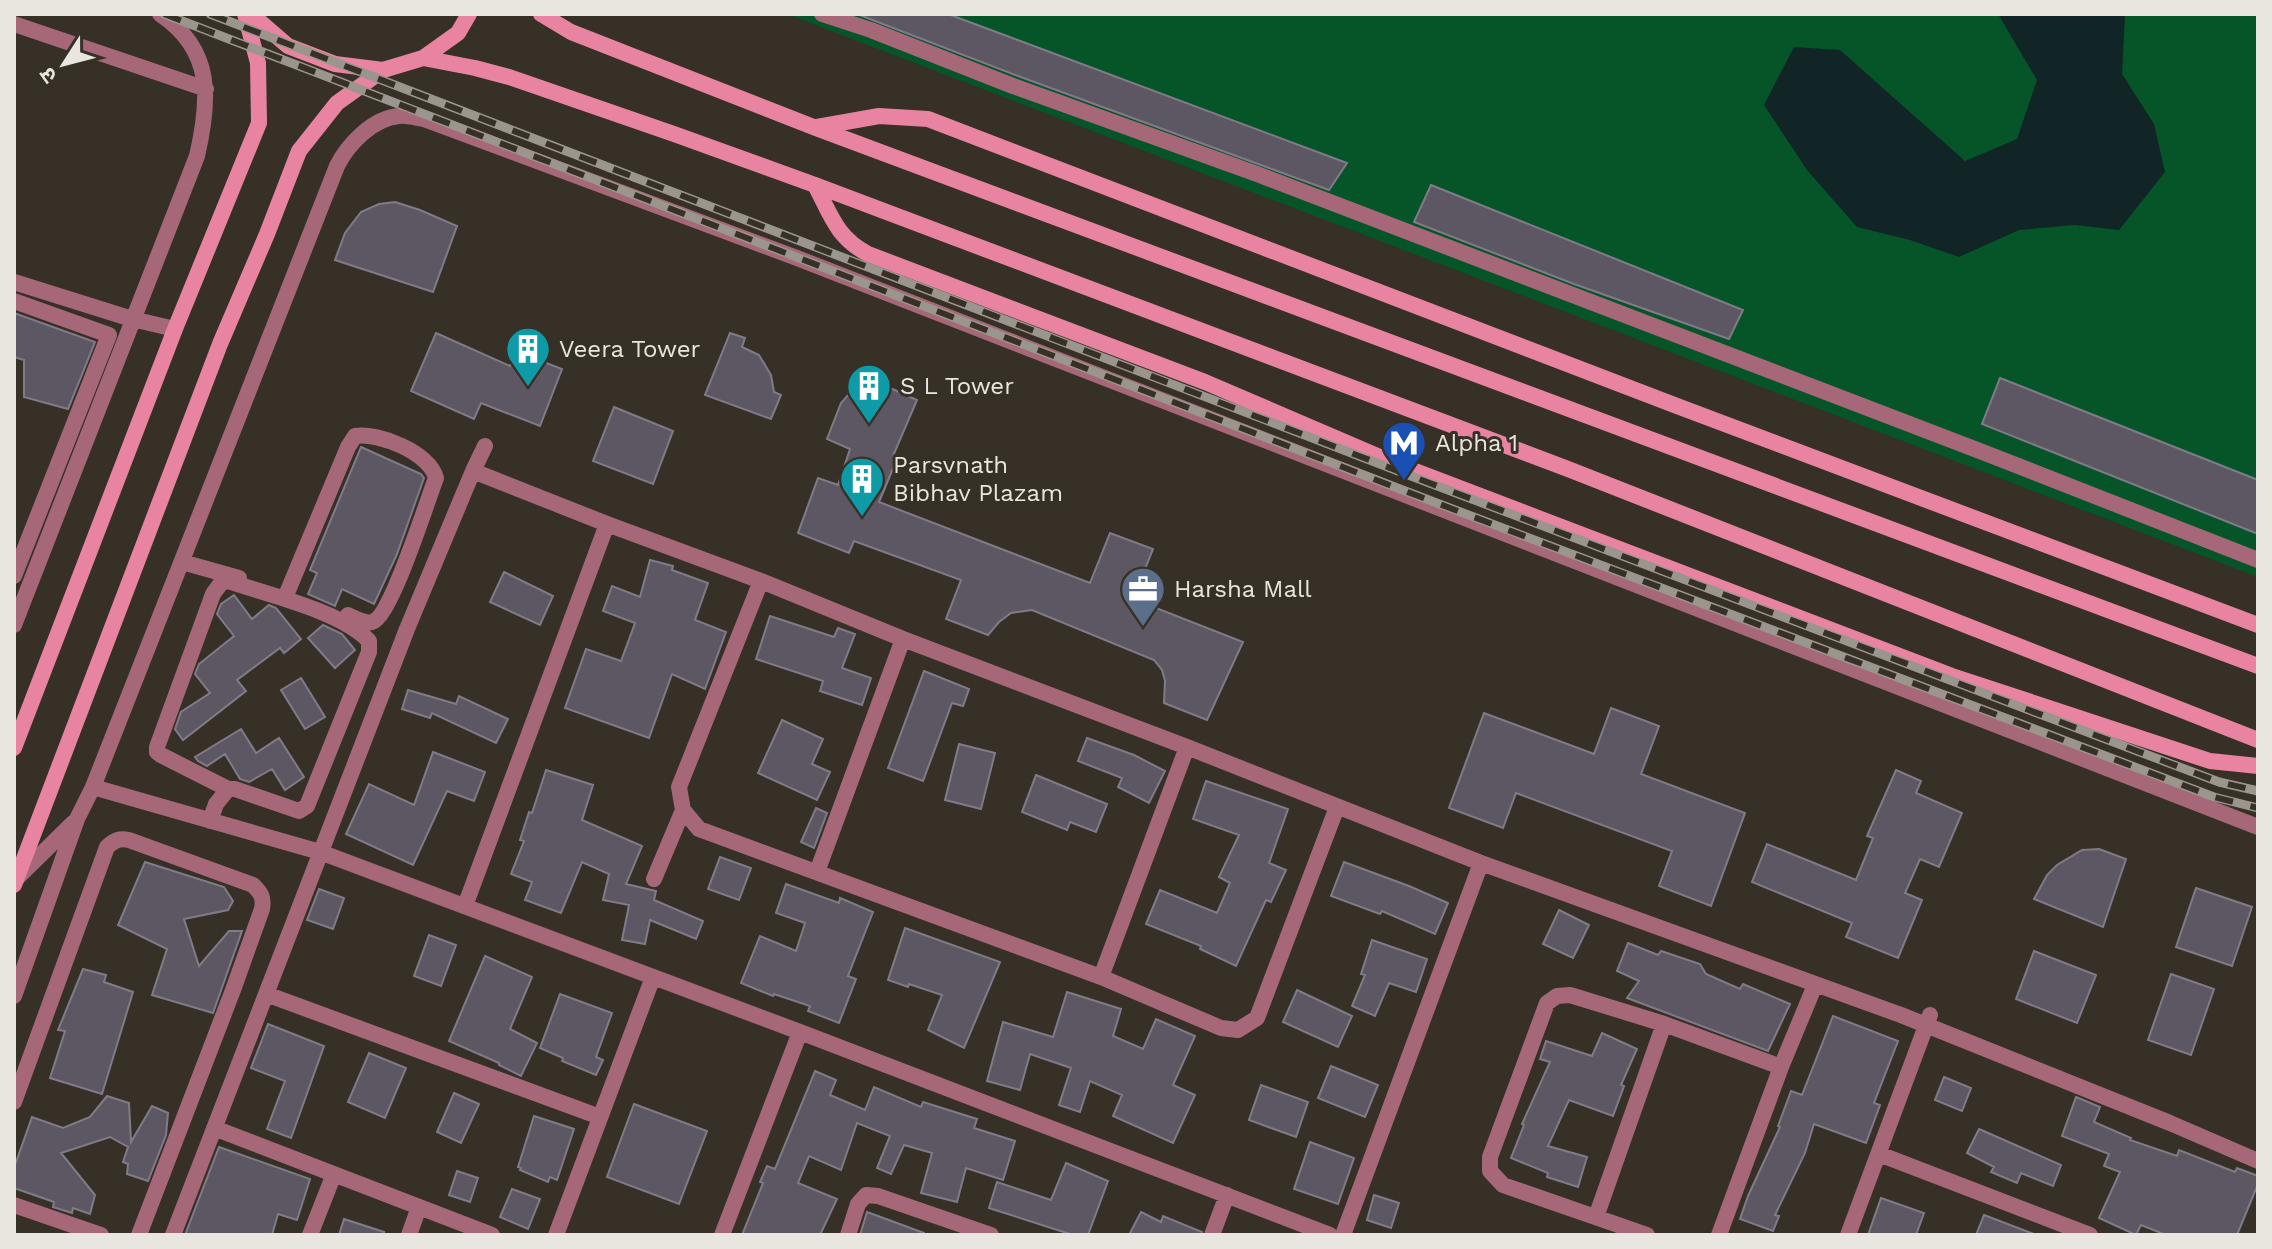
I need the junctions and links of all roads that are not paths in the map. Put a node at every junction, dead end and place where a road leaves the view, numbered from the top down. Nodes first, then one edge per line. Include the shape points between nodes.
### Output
1 (160, 14) edge
2 (245, 14) edge
3 (251, 14) edge
4 (469, 14) edge
5 (541, 14) edge
6 (822, 14) edge
7 (14, 24) edge
8 (423, 58) junction
9 (383, 70) junction
10 (206, 89) junction
11 (816, 128) junction
12 (815, 185) junction
13 (14, 282) edge
14 (14, 301) edge
15 (132, 319) junction
16 (175, 329) junction
17 (485, 446) dead end
18 (473, 471) junction
19 (57, 491) junction
20 (45, 522) junction
21 (607, 524) junction
22 (2258, 560) edge
23 (182, 562) junction
24 (14, 576) edge
25 (761, 581) junction
26 (287, 593) junction
27 (14, 625) edge
28 (2258, 625) edge
29 (903, 639) junction
30 (2258, 666) edge
31 (2258, 740) edge
32 (1187, 747) junction
33 (14, 748) edge
34 (2258, 766) edge
35 (93, 787) junction
36 (228, 789) junction
37 (1337, 807) junction
38 (683, 810) junction
39 (77, 819) junction
40 (210, 821) junction
41 (2258, 827) edge
42 (320, 852) junction
43 (1481, 863) junction
44 (817, 872) junction
45 (654, 879) dead end
46 (16, 882) edge
47 (465, 906) junction
48 (653, 977) junction
49 (1101, 977) junction
50 (1815, 985) junction
51 (266, 994) junction
52 (14, 996) edge
53 (1928, 1020) junction
54 (1664, 1024) junction
55 (800, 1032) junction
56 (1781, 1067) junction
57 (14, 1102) edge
58 (600, 1117) junction
59 (214, 1128) junction
60 (1879, 1154) junction
61 (2258, 1161) edge
62 (334, 1174) junction
63 (1227, 1195) junction
64 (14, 1205) edge
65 (419, 1207) junction
66 (1596, 1217) junction
67 (101, 1235) edge
68 (139, 1235) edge
69 (173, 1235) edge
70 (310, 1235) edge
71 (409, 1235) edge
72 (492, 1235) edge
73 (556, 1235) edge
74 (722, 1235) edge
75 (848, 1235) edge
76 (991, 1235) edge
77 (1212, 1235) edge
78 (1330, 1235) edge
79 (1343, 1235) edge
80 (1647, 1235) edge
81 (1719, 1235) edge
82 (1848, 1235) edge
83 (2090, 1235) edge

1 - 10 street via 198,55
2 - 16 street via 258,63 259,123
3 - 9 street via 288,46 335,64
4 - 8 street via 458,33
5 - 11 street via 571,32
6 - 22 street via 1257,174
7 - 10 street
8 - 9 street
8 - 12 street via 509,77
9 - 46 street via 337,103 299,151
10 - 15 street via 206,120 197,156
11 - 28 street via 879,116 928,119
11 - 30 street
12 - 31 street via 1568,469
12 - 34 street via 842,236 868,254 1952,676 2210,761
13 - 15 street
14 - 19 street via 109,335
15 - 16 street
15 - 19 street
16 - 33 street
17 - 18 street
18 - 21 street
18 - 42 street
19 - 20 street
20 - 24 street
20 - 27 street
21 - 25 street
21 - 47 street
23 - 26 street
23 - 35 street
23 - 41 street via 344,152 371,126 399,116 424,119 709,224
25 - 29 street
25 - 38 street via 679,787
26 - 26 street via 355,436 386,439 425,458 436,478 394,594 375,622
29 - 32 street
29 - 44 street
32 - 37 street
32 - 49 street
35 - 39 street
35 - 40 street
36 - 36 street via 299,811 307,806 369,652 369,641 341,619 228,581 213,594 157,747 161,755
36 - 40 street
37 - 43 street
37 - 49 street via 1257,1018 1238,1030 1221,1028
38 - 44 street via 699,829
38 - 45 street
39 - 46 street
39 - 52 street
40 - 42 street
42 - 47 street
42 - 51 street
43 - 50 street
43 - 79 street
44 - 49 street
47 - 48 street
48 - 55 street
48 - 58 street
50 - 53 street
50 - 56 street
51 - 58 street
51 - 59 street
53 - 60 street
53 - 61 street
54 - 56 street
54 - 66 street
54 - 66 street via 1570,995 1547,1003 1490,1157 1490,1171 1503,1185
55 - 63 street
55 - 74 street
56 - 81 street
57 - 68 street via 107,847 119,838 129,840 259,891 262,909
58 - 73 street
59 - 62 street
59 - 69 street
60 - 82 street
60 - 83 street
62 - 65 street
62 - 70 street
63 - 77 street
63 - 78 street
64 - 67 street
65 - 71 street
65 - 72 street
66 - 80 street
75 - 76 street via 866,1195

